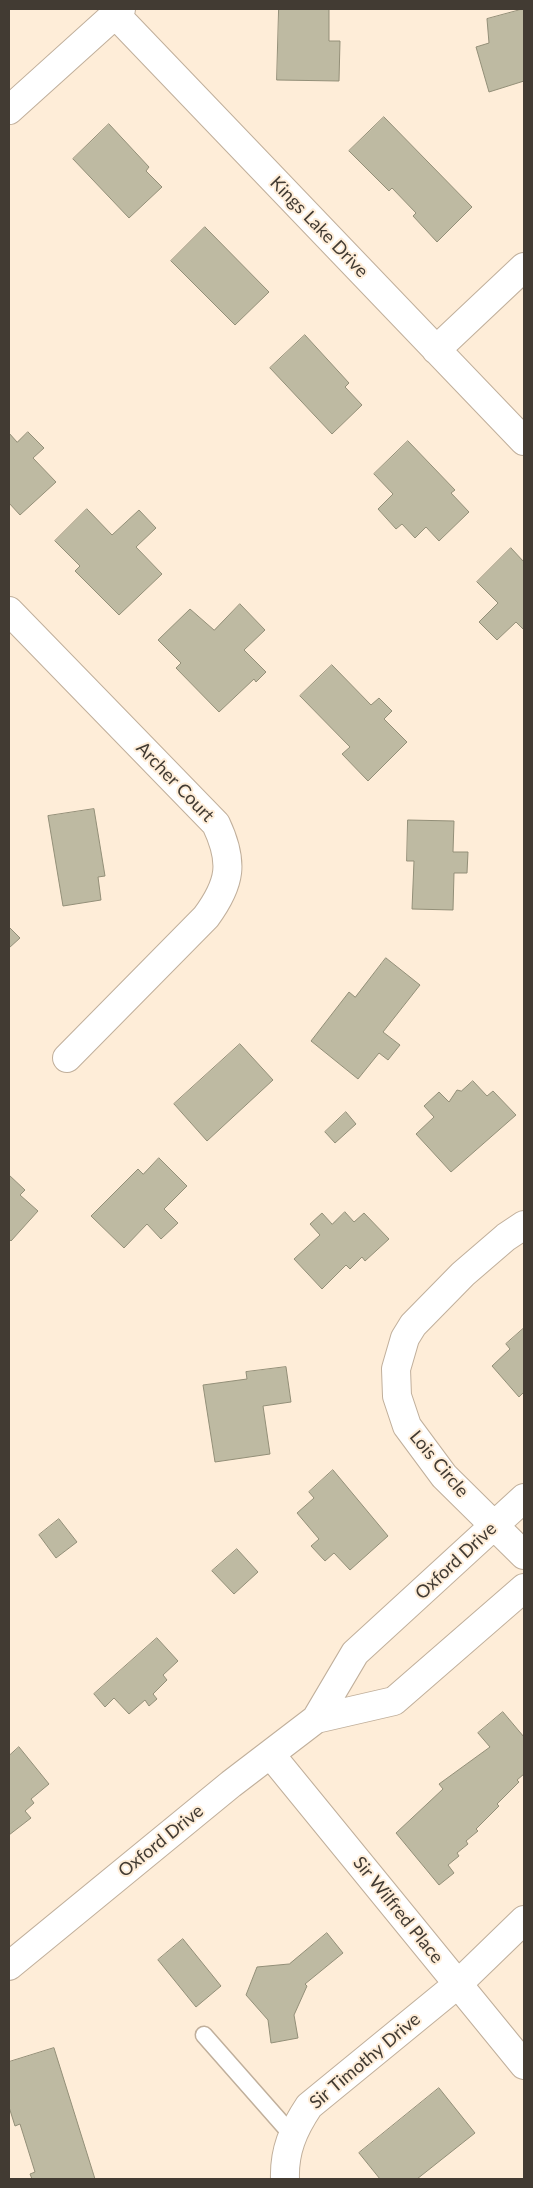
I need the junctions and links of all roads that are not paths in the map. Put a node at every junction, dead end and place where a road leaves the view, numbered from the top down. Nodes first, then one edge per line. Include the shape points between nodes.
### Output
1 (118, 11) edge
2 (9, 110) edge
3 (524, 268) edge
4 (436, 350) junction
5 (524, 441) edge
6 (9, 611) edge
7 (67, 1058) dead end
8 (524, 1225) edge
9 (524, 1498) edge
10 (494, 1524) junction
11 (524, 1555) edge
12 (524, 1588) edge
13 (316, 1719) junction
14 (271, 1755) junction
15 (524, 1920) edge
16 (9, 1966) edge
17 (458, 1984) junction
18 (204, 2035) dead end
19 (524, 2065) edge
20 (292, 2135) junction
21 (286, 2179) edge

1 - 2 street
1 - 4 street, Kings Lake Drive
3 - 4 street
4 - 5 street, Kings Lake Drive
6 - 7 street, Archer Court via 216,824 226,845 228,872 220,899
8 - 10 street, Lois Circle via 462,1274 413,1324 405,1338 396,1369 397,1396 408,1426 444,1476
9 - 10 street, Oxford Drive
10 - 11 street, Lois Circle
10 - 13 street, Oxford Drive via 356,1653
12 - 13 street, Oxford Drive via 394,1701
13 - 14 street, Oxford Drive
14 - 16 street, Oxford Drive via 231,1784
14 - 17 street, Sir Wilfred Place
15 - 17 street, Sir Timothy Drive
17 - 19 street, Sir Wilfred Place
17 - 20 street, Sir Timothy Drive via 309,2106
18 - 20 lane
20 - 21 street, Sir Timothy Drive via 286,2153

